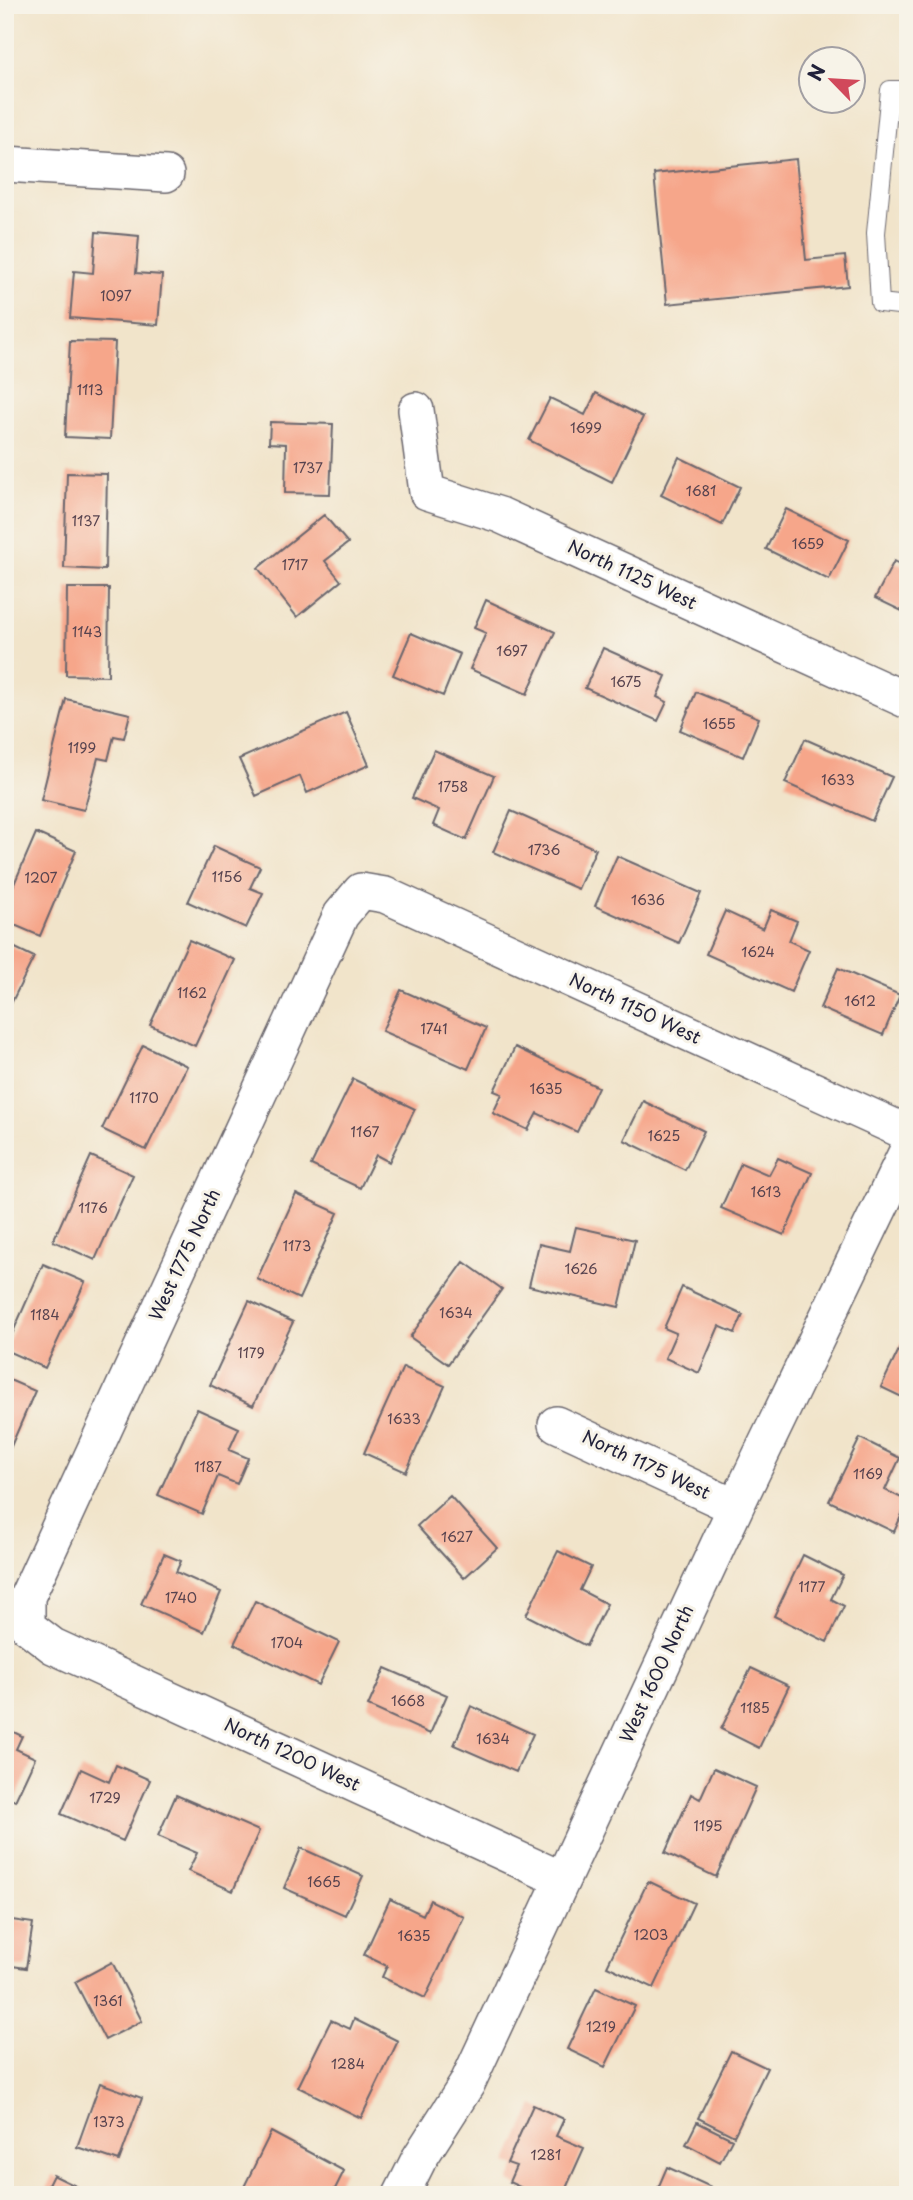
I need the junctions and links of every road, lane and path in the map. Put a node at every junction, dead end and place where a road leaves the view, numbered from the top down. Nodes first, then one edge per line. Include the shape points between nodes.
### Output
1 (908, 90) edge
2 (5, 164) edge
3 (166, 174) dead end
4 (908, 306) edge
5 (416, 410) dead end
6 (908, 701) edge
7 (361, 891) joint
8 (908, 1133) edge
9 (908, 1149) edge
10 (556, 1423) dead end
11 (735, 1507) junction
12 (27, 1626) joint
13 (561, 1878) junction
14 (401, 2195) edge

1 - 4 lane via 890,90 876,233 880,303
2 - 3 street
5 - 6 street, North 1125 West via 427,492 500,515
7 - 8 street, North 1150 West via 385,895
7 - 12 street, West 1775 North via 341,915 27,1597
9 - 11 street, West 1600 North
10 - 11 street, North 1175 West
11 - 13 street, West 1600 North
12 - 13 street, North 1200 West via 53,1646
13 - 14 street, West 1600 North via 467,2084

